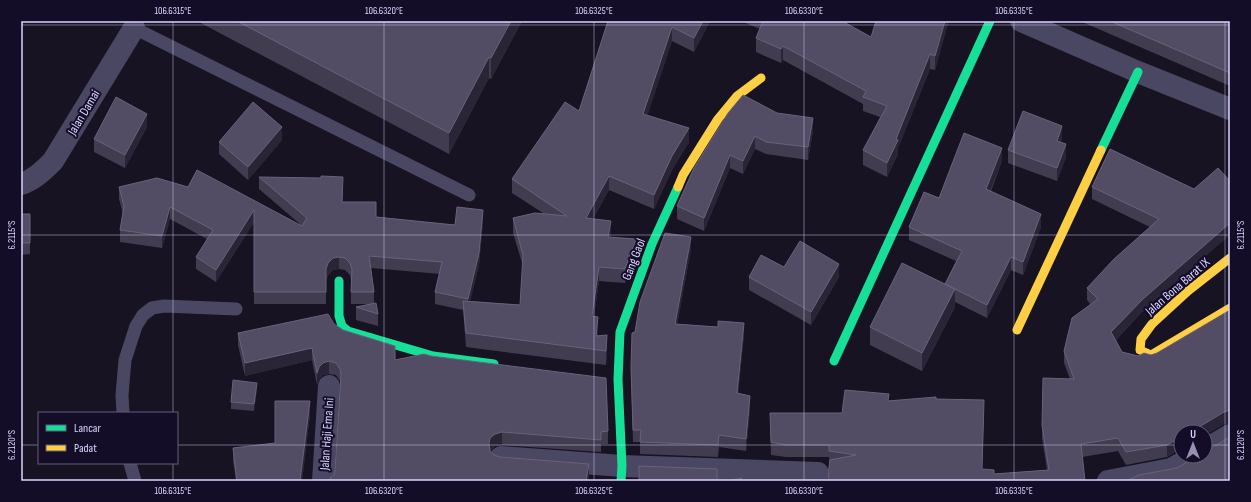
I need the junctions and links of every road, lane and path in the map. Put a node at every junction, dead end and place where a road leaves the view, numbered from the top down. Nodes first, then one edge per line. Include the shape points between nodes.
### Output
1 (990, 21) edge
2 (1021, 21) edge
3 (136, 25) edge
4 (1138, 72) junction
5 (761, 78) dead end
6 (1230, 109) edge
7 (21, 184) edge
8 (469, 195) dead end
9 (1230, 258) edge
10 (340, 281) dead end
11 (1230, 308) edge
12 (236, 309) dead end
13 (1017, 330) dead end
14 (834, 361) dead end
15 (502, 365) edge
16 (329, 386) dead end
17 (123, 412) edge
18 (1230, 435) edge
19 (1213, 445) edge
20 (501, 457) edge
21 (130, 464) edge
22 (1180, 464) edge
23 (818, 473) dead end
24 (622, 474) edge
25 (135, 481) edge
26 (323, 481) edge
27 (1108, 481) edge

1 - 14 street
2 - 4 street
3 - 7 street, Jalan Damai via 54,161 26,183
3 - 8 lane
4 - 6 street
4 - 13 street
5 - 24 street, Gang Gaol via 737,96 718,119 683,175 652,244 620,332 614,379
9 - 11 street, Jalan Bona Barat IX via 1157,318 1142,335 1138,344 1139,349 1151,354
10 - 15 street via 339,316 342,326 348,330 433,356
12 - 17 lane via 164,306 152,308 144,315 136,326 125,360
16 - 26 street, Jalan Haji Ema Ini
18 - 19 street
20 - 24 street
21 - 25 lane
22 - 27 street via 1171,469
23 - 24 street

